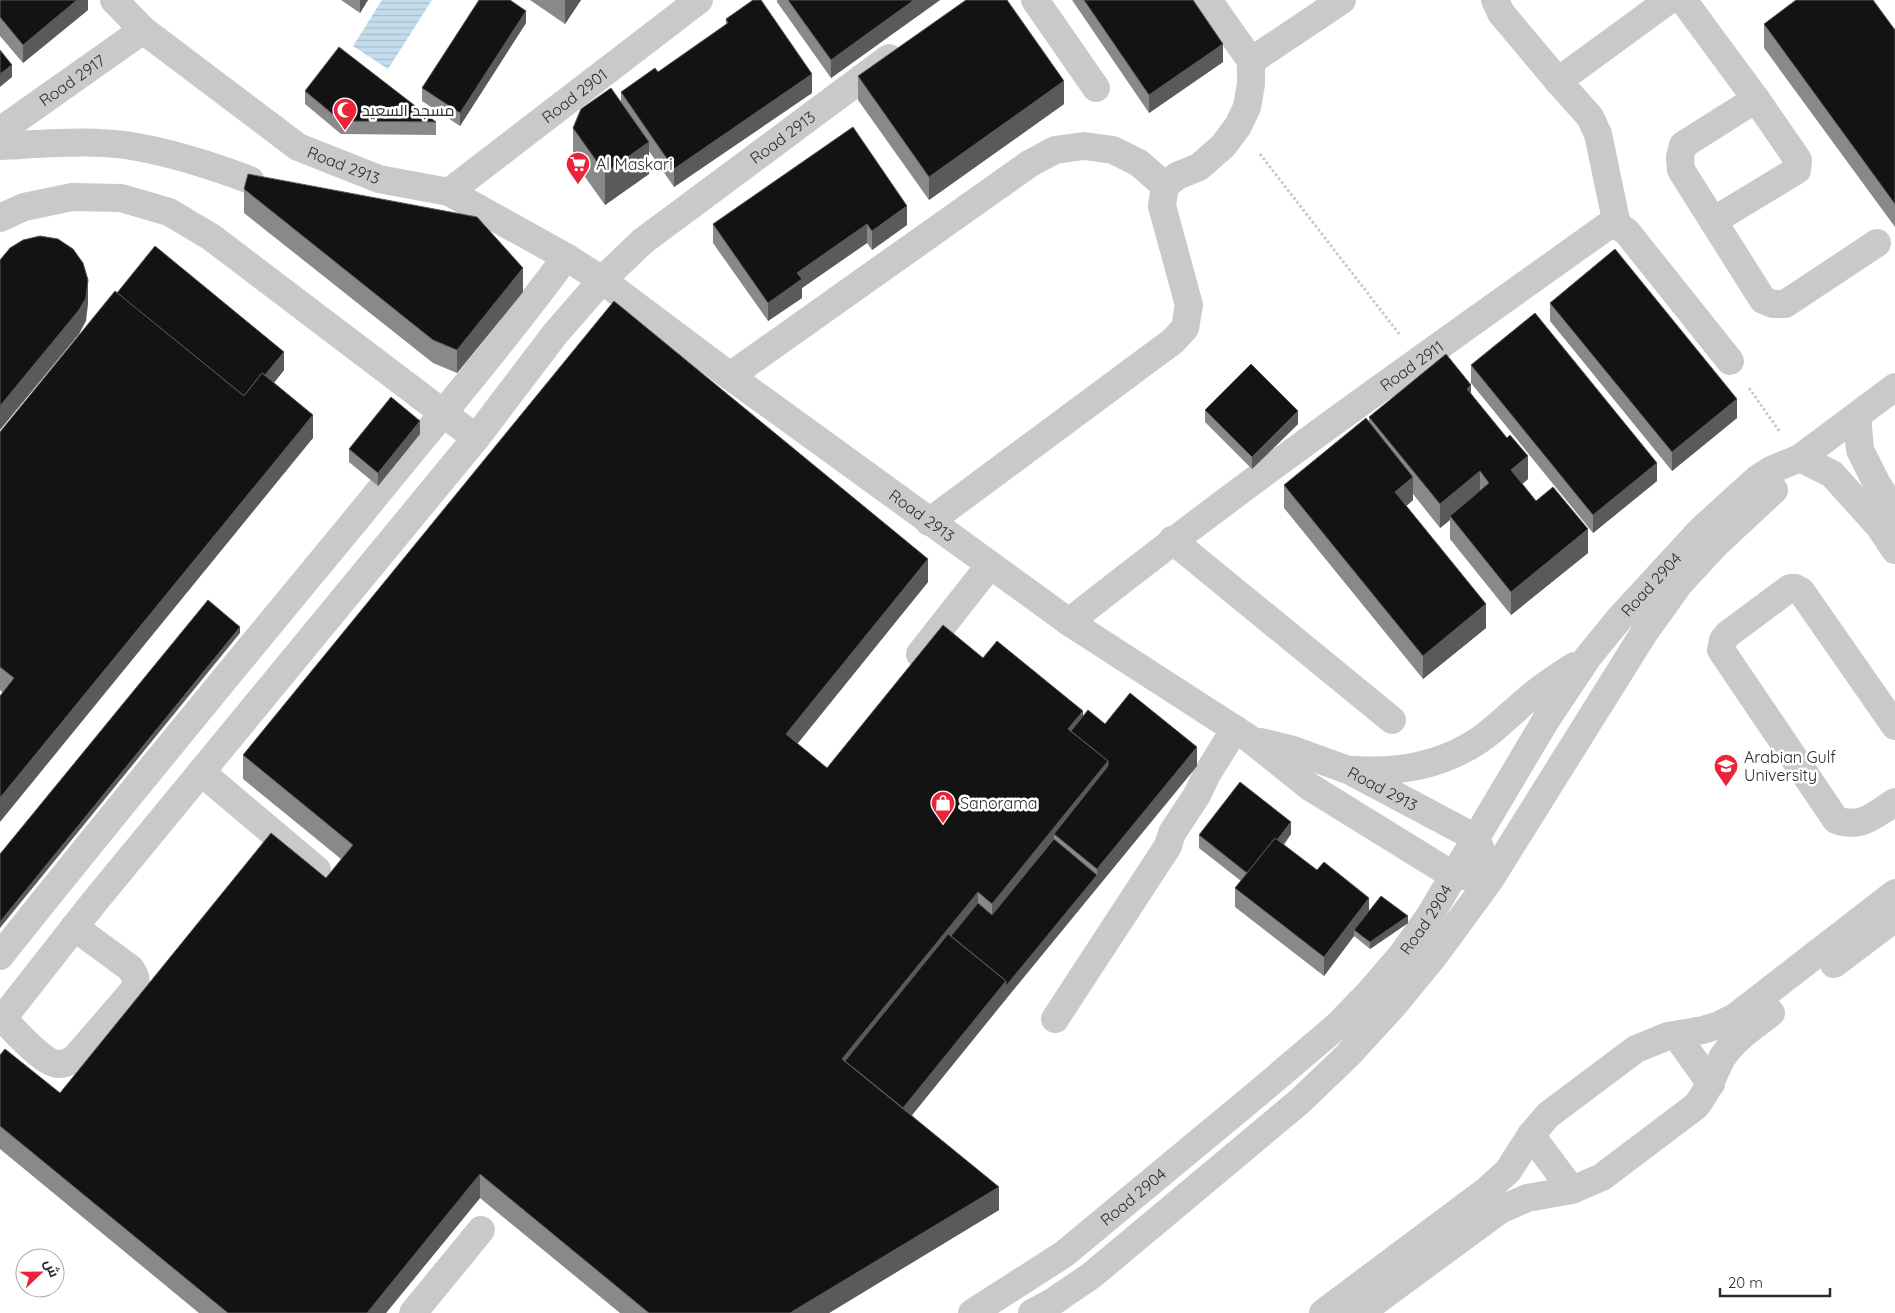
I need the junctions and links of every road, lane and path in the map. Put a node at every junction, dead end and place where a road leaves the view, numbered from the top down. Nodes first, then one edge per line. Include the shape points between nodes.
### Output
1 (114, 0) edge
2 (699, 0) edge
3 (1035, 0) edge
4 (1208, 0) edge
5 (1342, 0) edge
6 (1495, 0) edge
7 (1669, 0) edge
8 (1683, 0) edge
9 (143, 30) junction
10 (911, 41) edge
11 (1250, 61) junction
12 (1558, 81) junction
13 (1096, 88) dead end
14 (1756, 99) junction
15 (1238, 126) junction
16 (0, 131) edge
17 (0, 146) edge
18 (250, 180) edge
19 (1165, 186) junction
20 (449, 192) junction
21 (0, 218) edge
22 (1713, 221) junction
23 (1617, 225) junction
24 (1877, 243) dead end
25 (566, 257) junction
26 (602, 280) junction
27 (1419, 360) junction
28 (1730, 361) joint
29 (730, 376) junction
30 (1895, 387) edge
31 (444, 412) junction
32 (1857, 416) junction
33 (476, 438) junction
34 (1800, 458) junction
35 (1895, 512) edge
36 (929, 522) junction
37 (1172, 540) junction
38 (1895, 550) edge
39 (990, 565) junction
40 (1069, 622) junction
41 (1588, 657) junction
42 (907, 670) edge
43 (1392, 720) dead end
44 (1895, 726) edge
45 (1242, 734) junction
46 (1348, 770) junction
47 (201, 772) junction
48 (1895, 802) edge
49 (1476, 838) junction
50 (316, 870) edge
51 (1491, 875) junction
52 (1454, 876) junction
53 (63, 877) junction
54 (1895, 893) edge
55 (95, 900) junction
56 (1895, 918) edge
57 (74, 927) junction
58 (0, 956) edge
59 (1055, 1019) dead end
60 (1, 1021) edge
61 (1676, 1035) junction
62 (1711, 1084) junction
63 (1532, 1135) junction
64 (1572, 1190) junction
65 (481, 1230) dead end
66 (1030, 1277) junction
67 (1052, 1311) edge
68 (413, 1313) edge
69 (972, 1313) edge
70 (1323, 1313) edge
71 (1360, 1313) edge

1 - 9 street, Road 2913
2 - 20 street, Road 2901
3 - 13 street
4 - 11 street
5 - 11 street
6 - 12 street via 1501,13
7 - 12 street
8 - 14 street
9 - 16 street, Road 2917
9 - 20 street, Road 2913 via 298,147 379,180
10 - 26 street, Road 2913 via 643,241
11 - 15 street via 1247,107
12 - 23 street via 1590,117 1598,134
14 - 22 street via 1683,145 1681,170
14 - 22 street via 1798,160 1797,170
15 - 19 street via 1223,146 1199,167 1177,176
15 - 27 path
17 - 18 street via 76,142 136,147 194,159
19 - 29 street via 1140,163 1113,150 1084,146 1055,150 1029,164
19 - 36 street via 1162,206 1189,305 1185,328 1173,341
20 - 25 street, Road 2913
21 - 31 street via 24,207 72,197 121,198 169,212 211,237
22 - 24 street via 1763,300 1774,304 1785,304
23 - 27 street, Road 2911 via 1606,227
23 - 28 street via 1627,232
25 - 26 street, Road 2913
25 - 31 street
26 - 29 street, Road 2913
26 - 33 street via 555,334
27 - 37 street, Road 2911
28 - 34 path
29 - 36 street, Road 2913
30 - 32 street, Road 2904
31 - 33 street
31 - 53 street
32 - 34 street, Road 2904
32 - 35 street via 1860,450
33 - 47 street
34 - 38 street via 1832,474 1879,526
34 - 41 street, Road 2904 via 1757,479 1708,523
34 - 51 street, Road 2904 via 1791,474 1716,544 1679,584 1644,633
36 - 39 street, Road 2913
37 - 40 street, Road 2911
37 - 43 street
39 - 40 street, Road 2913
39 - 42 street
40 - 45 street, Road 2913
41 - 46 street via 1457,753 1404,770
41 - 49 street, Road 2904 via 1546,720
44 - 48 street via 1801,591 1790,588 1723,640 1721,650 1836,820 1854,824
45 - 46 street, Road 2913
45 - 52 street, Road 2913 via 1310,788
45 - 59 street via 1204,780 1172,833 1168,846
46 - 49 street, Road 2913
47 - 50 street
47 - 55 street
49 - 51 street
49 - 52 street, Road 2904
51 - 52 street
51 - 67 street, Road 2904 via 1434,956 1347,1056 1300,1101
52 - 66 street, Road 2904 via 1401,956 1337,1026 1064,1254
53 - 55 street
53 - 58 street
54 - 61 street via 1735,1018 1711,1028
55 - 57 street
56 - 62 street via 1737,1039 1721,1060
57 - 60 street
57 - 60 street via 130,968 135,974 134,990 76,1057 68,1062 57,1064 47,1060
61 - 62 street
61 - 63 street via 1636,1049 1548,1115
62 - 64 street via 1696,1106 1602,1177
63 - 64 street
63 - 70 street via 1508,1171 1486,1191
64 - 71 street via 1528,1198 1500,1210
65 - 68 street
66 - 67 street
66 - 69 street, Road 2904

